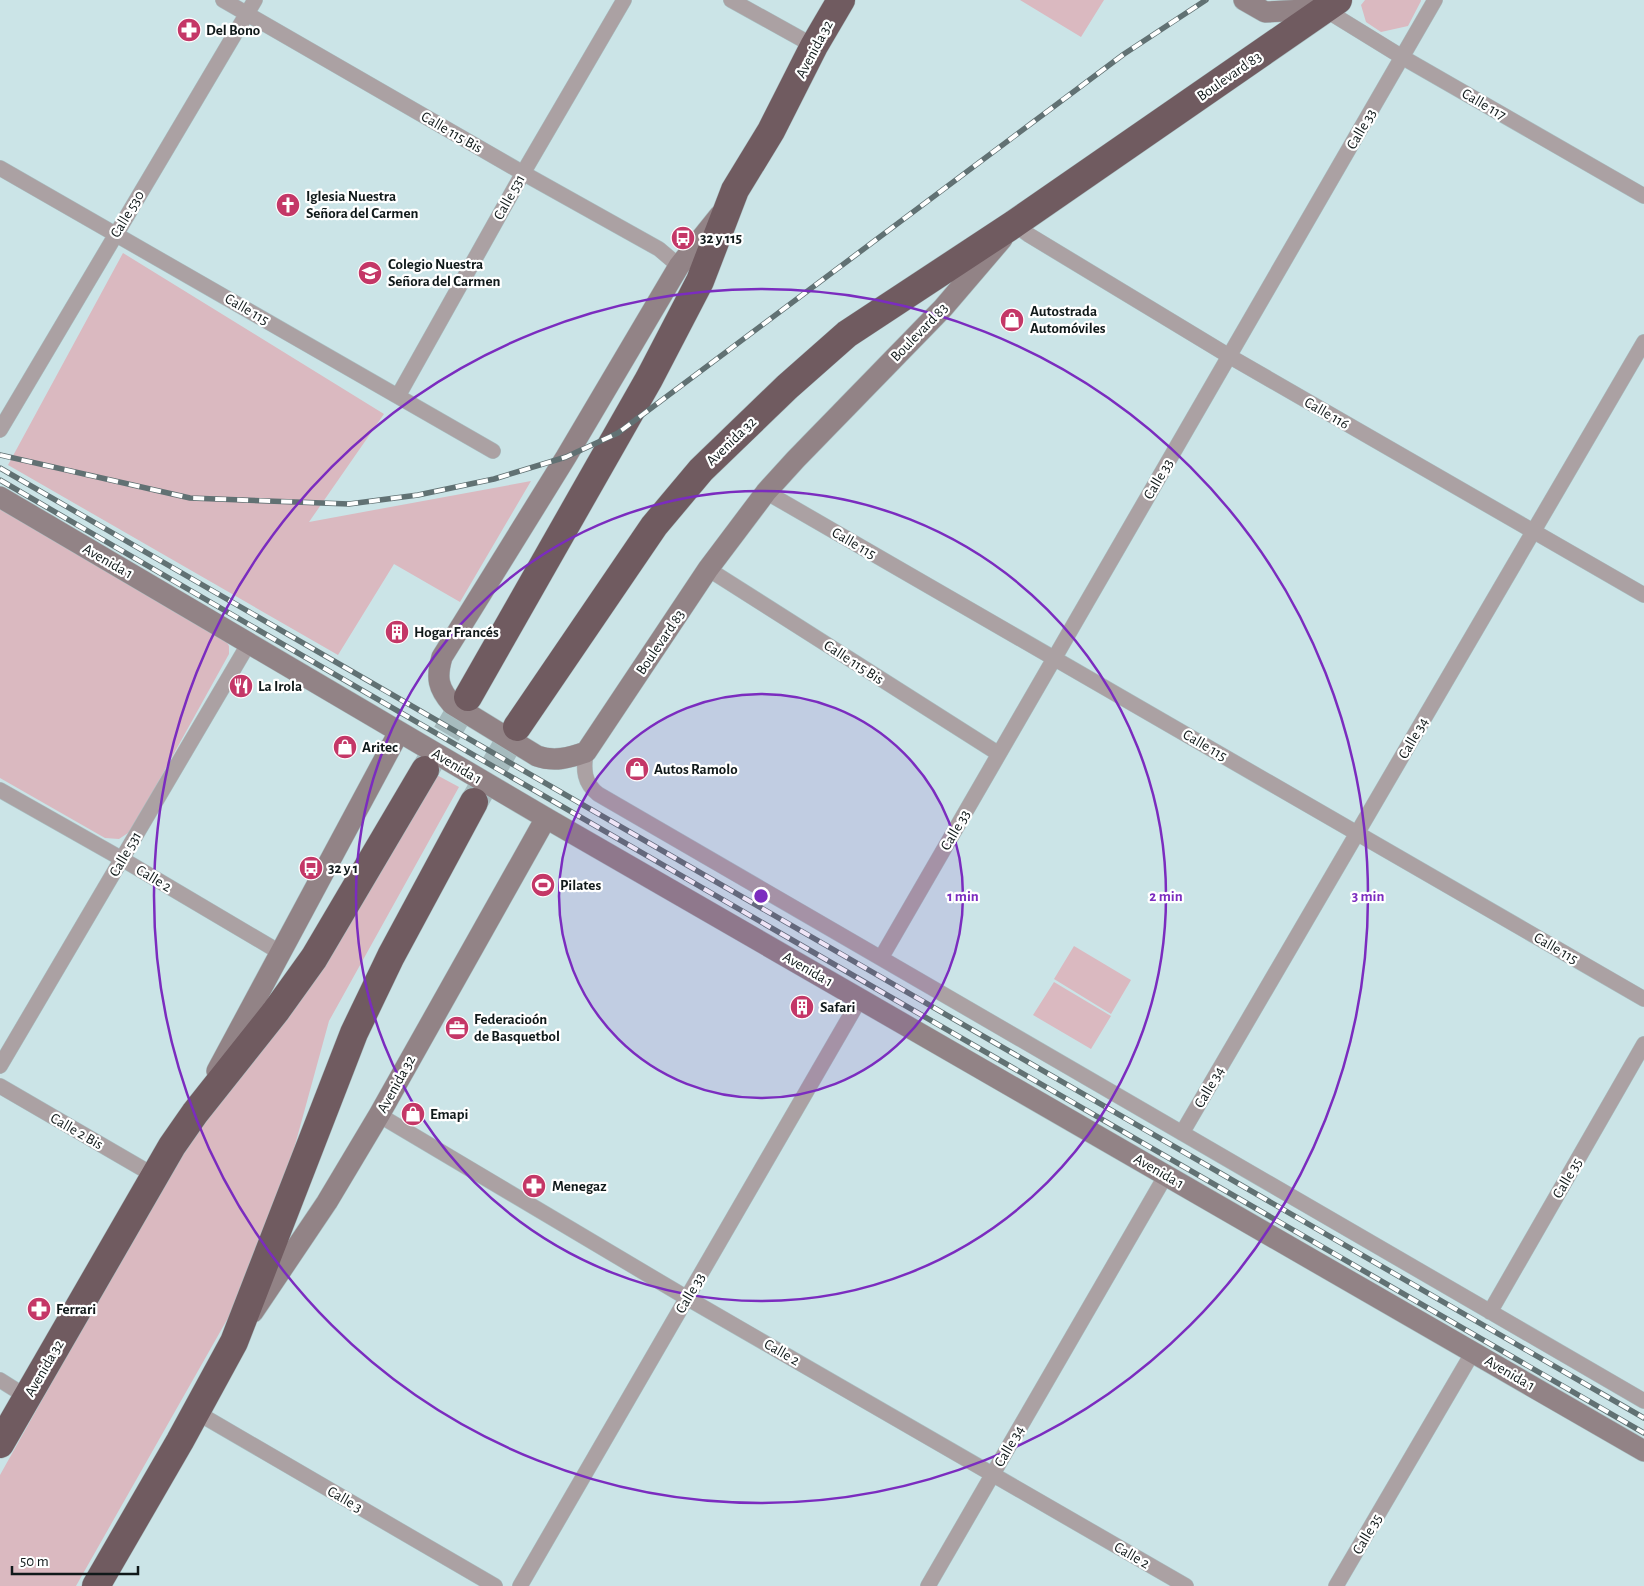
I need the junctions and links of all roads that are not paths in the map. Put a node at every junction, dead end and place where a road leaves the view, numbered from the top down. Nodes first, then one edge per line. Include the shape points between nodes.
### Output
1 (223, 0) edge
2 (255, 0) edge
3 (624, 0) edge
4 (731, 0) edge
5 (841, 0) edge
6 (1244, 0) edge
7 (1435, 0) edge
8 (1323, 3) edge
9 (247, 14) junction
10 (814, 46) junction
11 (1402, 57) junction
12 (0, 168) edge
13 (522, 173) junction
14 (1644, 196) edge
15 (730, 203) junction
16 (1014, 224) junction
17 (115, 234) junction
18 (679, 266) junction
19 (1644, 342) edge
20 (1229, 356) junction
21 (398, 396) junction
22 (0, 430) edge
23 (493, 451) dead end
24 (766, 492) junction
25 (0, 497) edge
26 (1533, 532) junction
27 (708, 569) junction
28 (1644, 595) edge
29 (249, 643) junction
30 (1054, 658) junction
31 (468, 697) tunnel mouth
32 (517, 727) tunnel mouth
33 (399, 732) junction
34 (586, 752) junction
35 (999, 754) junction
36 (425, 770) tunnel mouth
37 (0, 790) edge
38 (474, 802) tunnel mouth
39 (546, 818) junction
40 (1357, 834) junction
41 (122, 859) junction
42 (281, 953) junction
43 (881, 958) junction
44 (1644, 999) edge
45 (860, 1000) junction
46 (1644, 1044) edge
47 (0, 1066) edge
48 (0, 1086) edge
49 (194, 1113) junction
50 (379, 1115) junction
51 (1182, 1133) junction
52 (155, 1176) junction
53 (1166, 1176) junction
54 (687, 1298) junction
55 (1490, 1312) junction
56 (234, 1342) junction
57 (1472, 1352) junction
58 (0, 1380) edge
59 (28, 1397) junction
60 (1644, 1401) edge
61 (196, 1412) junction
62 (0, 1444) edge
63 (1644, 1451) edge
64 (993, 1474) junction
65 (96, 1586) edge
66 (495, 1586) edge
67 (520, 1586) edge
68 (928, 1586) edge
69 (1186, 1586) edge
70 (1336, 1586) edge

1 - 9 street, Calle 115 Bis
2 - 9 street, Calle 530
3 - 13 street, Calle 531
4 - 10 street
5 - 10 highway, Avenida 32
6 - 8 street via 1265,12
7 - 11 street, Calle 33
8 - 11 street, Calle 117
8 - 16 highway, Boulevard 83
9 - 13 street, Calle 115 Bis
9 - 17 street, Calle 530
10 - 15 highway, Avenida 32
11 - 14 street, Calle 117
11 - 20 street, Calle 33
12 - 17 street, Calle 115
13 - 18 street, Calle 115 Bis via 658,249
13 - 21 street, Calle 531
15 - 18 street, Avenida 32
15 - 31 highway, Avenida 32 via 700,281 649,379
16 - 20 street, Calle 116
16 - 24 street, Boulevard 83 via 943,308
16 - 32 highway, Avenida 32 via 847,334 787,386 701,470 654,526
17 - 21 street, Calle 115
17 - 22 street, Calle 530
18 - 34 street, Avenida 32 via 442,657 438,671 443,694 452,704 537,756 556,760
19 - 26 street, Calle 34
20 - 26 street, Calle 116
20 - 30 street, Calle 33
21 - 23 street, Calle 115
24 - 27 street, Boulevard 83
24 - 30 street, Calle 115
25 - 29 street, Avenida 1
26 - 28 street, Calle 116
26 - 40 street, Calle 34
27 - 34 street, Boulevard 83
27 - 35 street, Calle 115 Bis
29 - 33 street, Avenida 1
29 - 41 street, Calle 531
30 - 35 street, Calle 33
30 - 40 street, Calle 115
33 - 39 street, Avenida 1
33 - 42 street, Avenida 32
34 - 43 street via 586,780 598,794
35 - 43 street, Calle 33
36 - 49 highway, Avenida 32 via 314,958
37 - 41 street, Calle 2
38 - 56 highway, Avenida 32 via 391,956 354,1033
39 - 45 street, Avenida 1
39 - 50 street, Avenida 32
40 - 44 street, Calle 115
40 - 51 street, Calle 34
41 - 42 street, Calle 2
41 - 47 street, Calle 531
42 - 49 street, Avenida 32
43 - 51 street
45 - 53 street, Avenida 1
45 - 54 street, Calle 33
46 - 55 street, Calle 35
48 - 52 street, Calle 2 Bis
49 - 52 highway, Avenida 32
50 - 54 street, Calle 2
50 - 56 street, Avenida 32 via 327,1202
51 - 55 street
52 - 59 highway, Avenida 32
53 - 57 street, Avenida 1
53 - 64 street, Calle 34
54 - 64 street, Calle 2
54 - 67 street, Calle 33
55 - 60 street
56 - 61 highway, Avenida 32
57 - 63 street, Avenida 1
57 - 70 street, Calle 35
58 - 59 street
59 - 62 highway, Avenida 32
61 - 65 highway, Avenida 32
61 - 66 street, Calle 3
64 - 68 street, Calle 34
64 - 69 street, Calle 2

